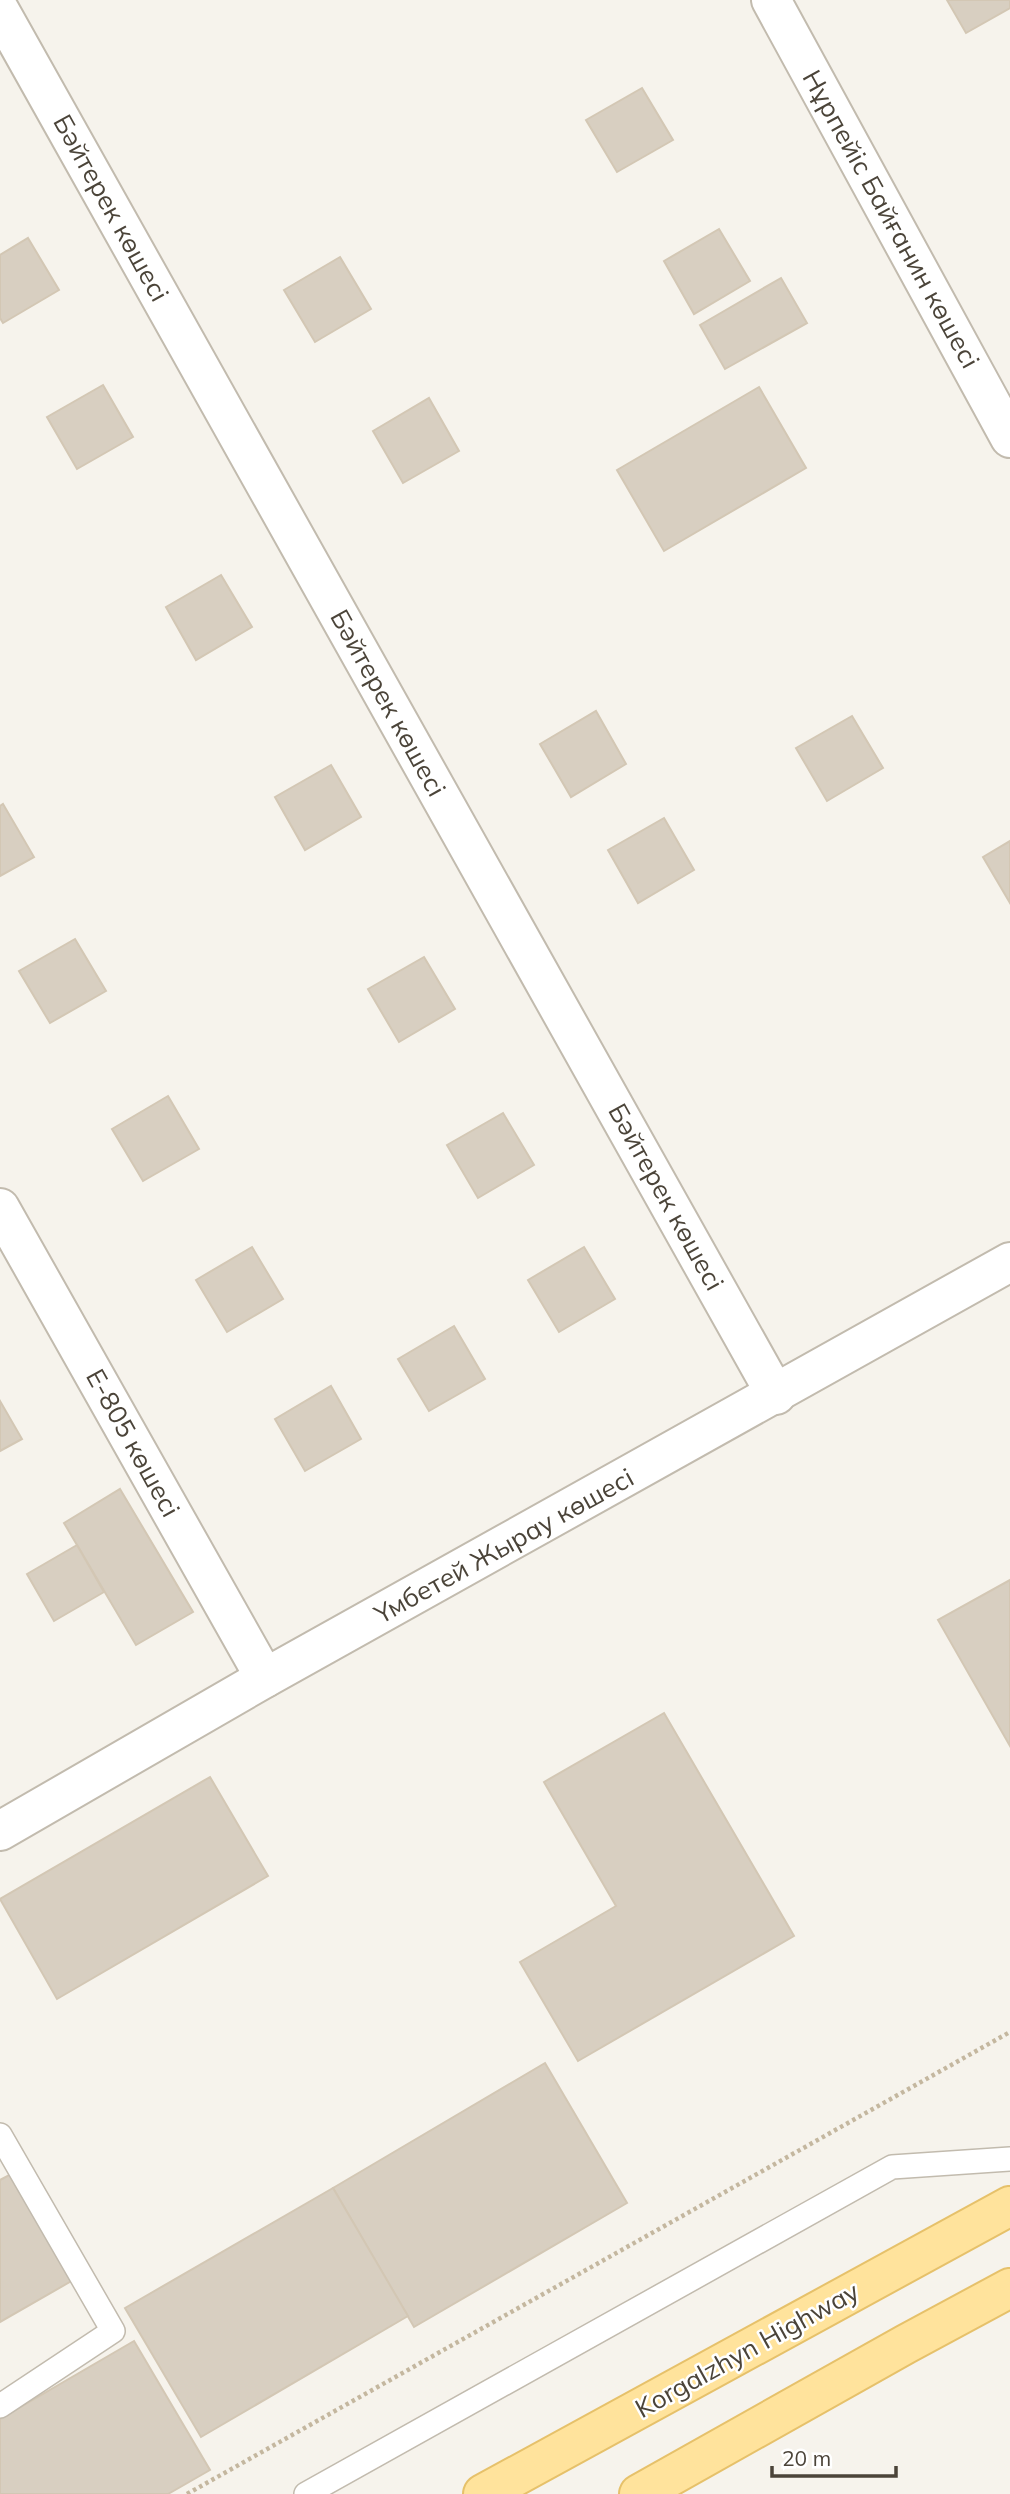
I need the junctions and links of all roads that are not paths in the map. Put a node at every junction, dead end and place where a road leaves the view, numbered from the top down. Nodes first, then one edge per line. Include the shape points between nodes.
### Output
1 (11, 0) edge
2 (771, 0) edge
3 (0, 9) edge
4 (1010, 438) edge
5 (0, 1208) edge
6 (1010, 1262) edge
7 (776, 1395) junction
8 (265, 1678) junction
9 (0, 1832) edge
10 (0, 2135) edge
11 (1010, 2159) edge
12 (1010, 2206) edge
13 (1010, 2288) edge
14 (0, 2406) edge
15 (306, 2494) edge
16 (483, 2494) edge
17 (639, 2494) edge

1 - 3 street
2 - 4 street, Нұрпейіс Байғанин көшесі
3 - 7 street, Бәйтерек көшесі
5 - 8 street, Е-805 көшесі
6 - 7 street, Үмбетей Жырау көшесі
7 - 8 street, Үмбетей Жырау көшесі
8 - 9 street, Үмбетей Жырау көшесі
10 - 14 lane via 113,2332
11 - 15 lane via 892,2168
12 - 16 main road, Korgalzhyn Highway
13 - 17 main road

